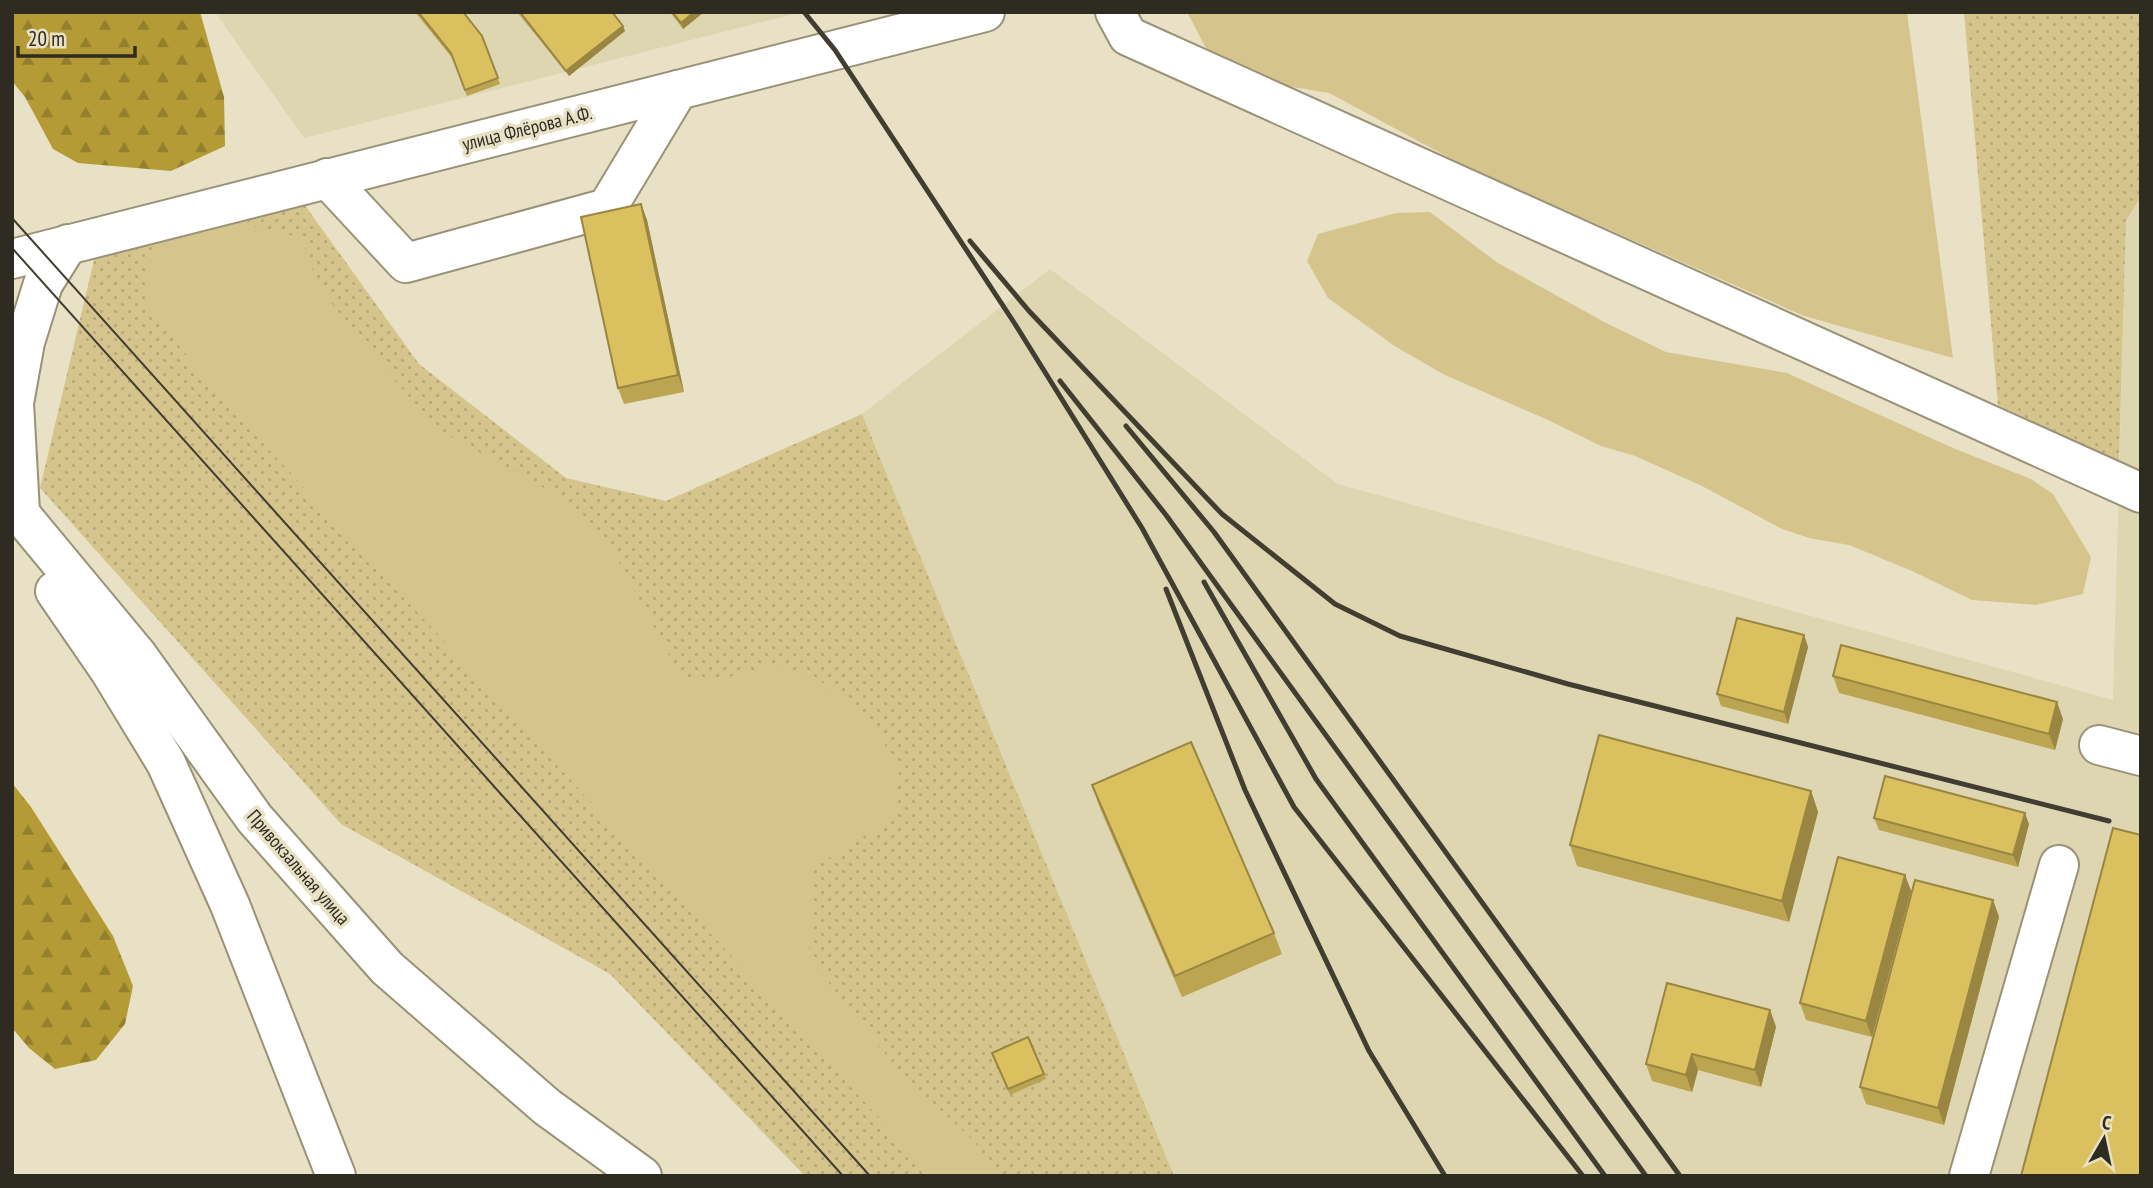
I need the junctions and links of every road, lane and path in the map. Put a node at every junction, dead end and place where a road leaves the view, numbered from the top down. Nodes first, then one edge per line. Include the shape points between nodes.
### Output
1 (985, 12) edge
2 (1115, 12) edge
3 (678, 90) junction
4 (327, 178) junction
5 (68, 244) junction
6 (12, 258) edge
7 (2141, 493) edge
8 (15, 515) edge
9 (2099, 746) dead end
10 (2141, 756) edge
11 (2059, 865) dead end
12 (336, 1176) edge
13 (642, 1176) edge
14 (1969, 1176) edge

1 - 3 street, улица Флёрова А.Ф.
2 - 7 street via 1128,36
3 - 4 street, улица Флёрова А.Ф.
3 - 4 street via 607,208 405,263
4 - 5 street, улица Флёрова А.Ф.
5 - 6 street, улица Флёрова А.Ф.
5 - 8 street via 43,284 25,342 14,403
8 - 12 street via 166,763 230,905
8 - 13 street, Привокзальная улица via 138,656 255,819 387,968 547,1107
9 - 10 street
11 - 14 street

